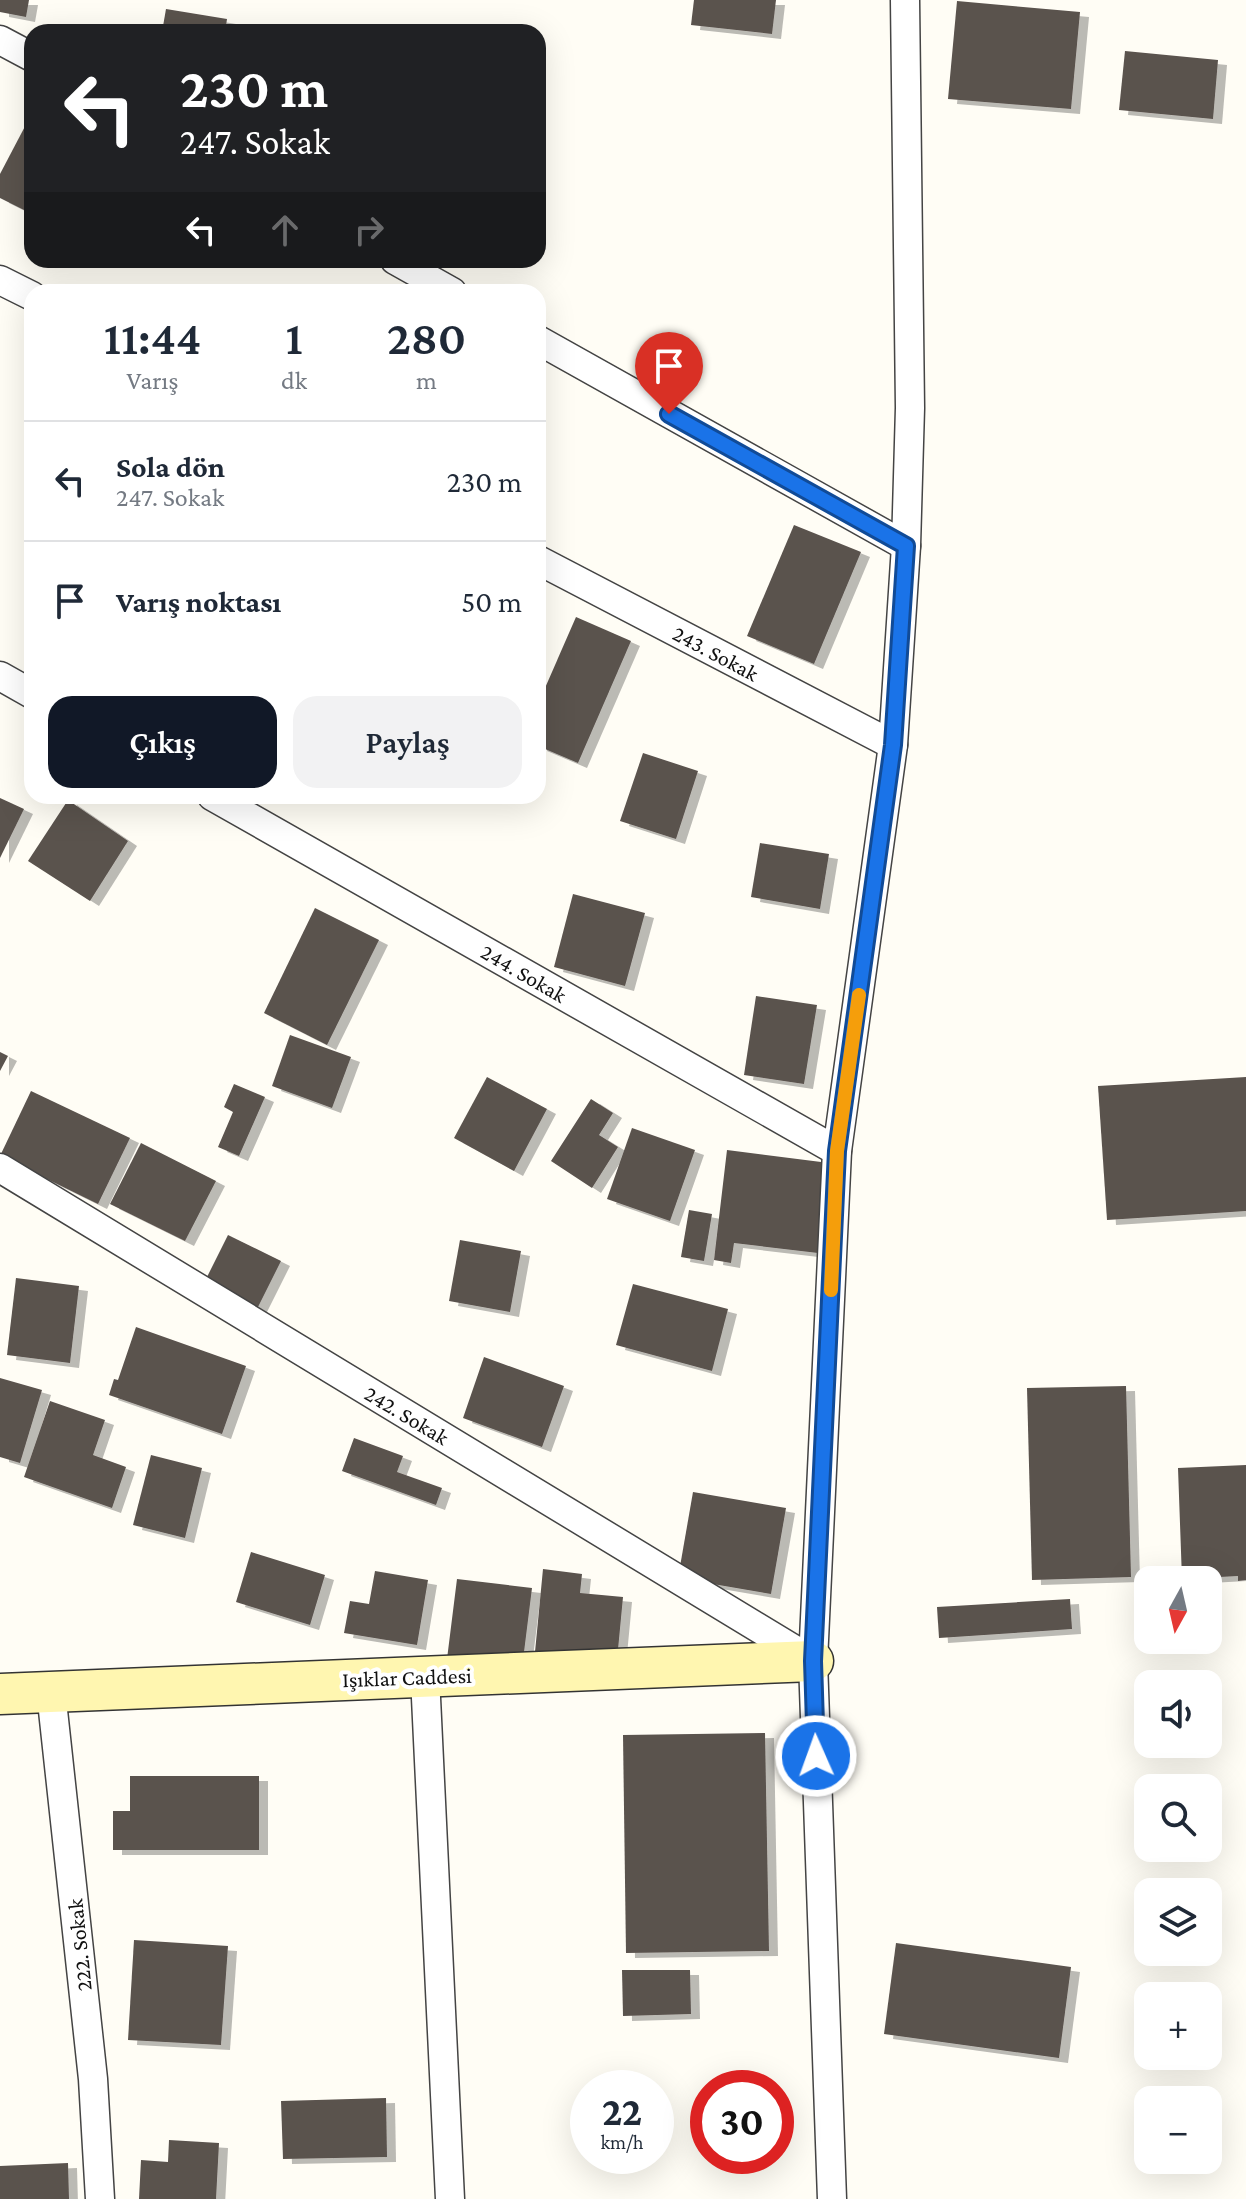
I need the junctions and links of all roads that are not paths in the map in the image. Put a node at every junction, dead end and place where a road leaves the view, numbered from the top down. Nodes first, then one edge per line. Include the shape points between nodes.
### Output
1 (905, 0) edge
2 (0, 40) edge
3 (24, 53) edge
4 (409, 268) edge
5 (0, 280) edge
6 (438, 284) edge
7 (24, 292) edge
8 (546, 344) edge
9 (906, 546) junction
10 (546, 564) edge
11 (0, 676) edge
12 (24, 690) edge
13 (893, 745) junction
14 (226, 804) edge
15 (837, 1151) junction
16 (0, 1168) edge
17 (813, 1661) junction
18 (425, 1677) junction
19 (51, 1692) junction
20 (0, 1694) edge
21 (100, 2199) edge
22 (450, 2199) edge
23 (832, 2199) edge

1 - 9 street via 910,408
2 - 3 street
4 - 6 street
5 - 7 street
8 - 9 street
9 - 13 street
10 - 13 street, 243. Sokak
11 - 12 street
13 - 15 street
14 - 15 street, 244. Sokak
15 - 17 street
16 - 17 street, 242. Sokak
17 - 18 street, Işıklar Caddesi
17 - 23 street
18 - 19 street, Işıklar Caddesi
18 - 22 street
19 - 20 street, Işıklar Caddesi
19 - 21 street, 222. Sokak via 93,2079

